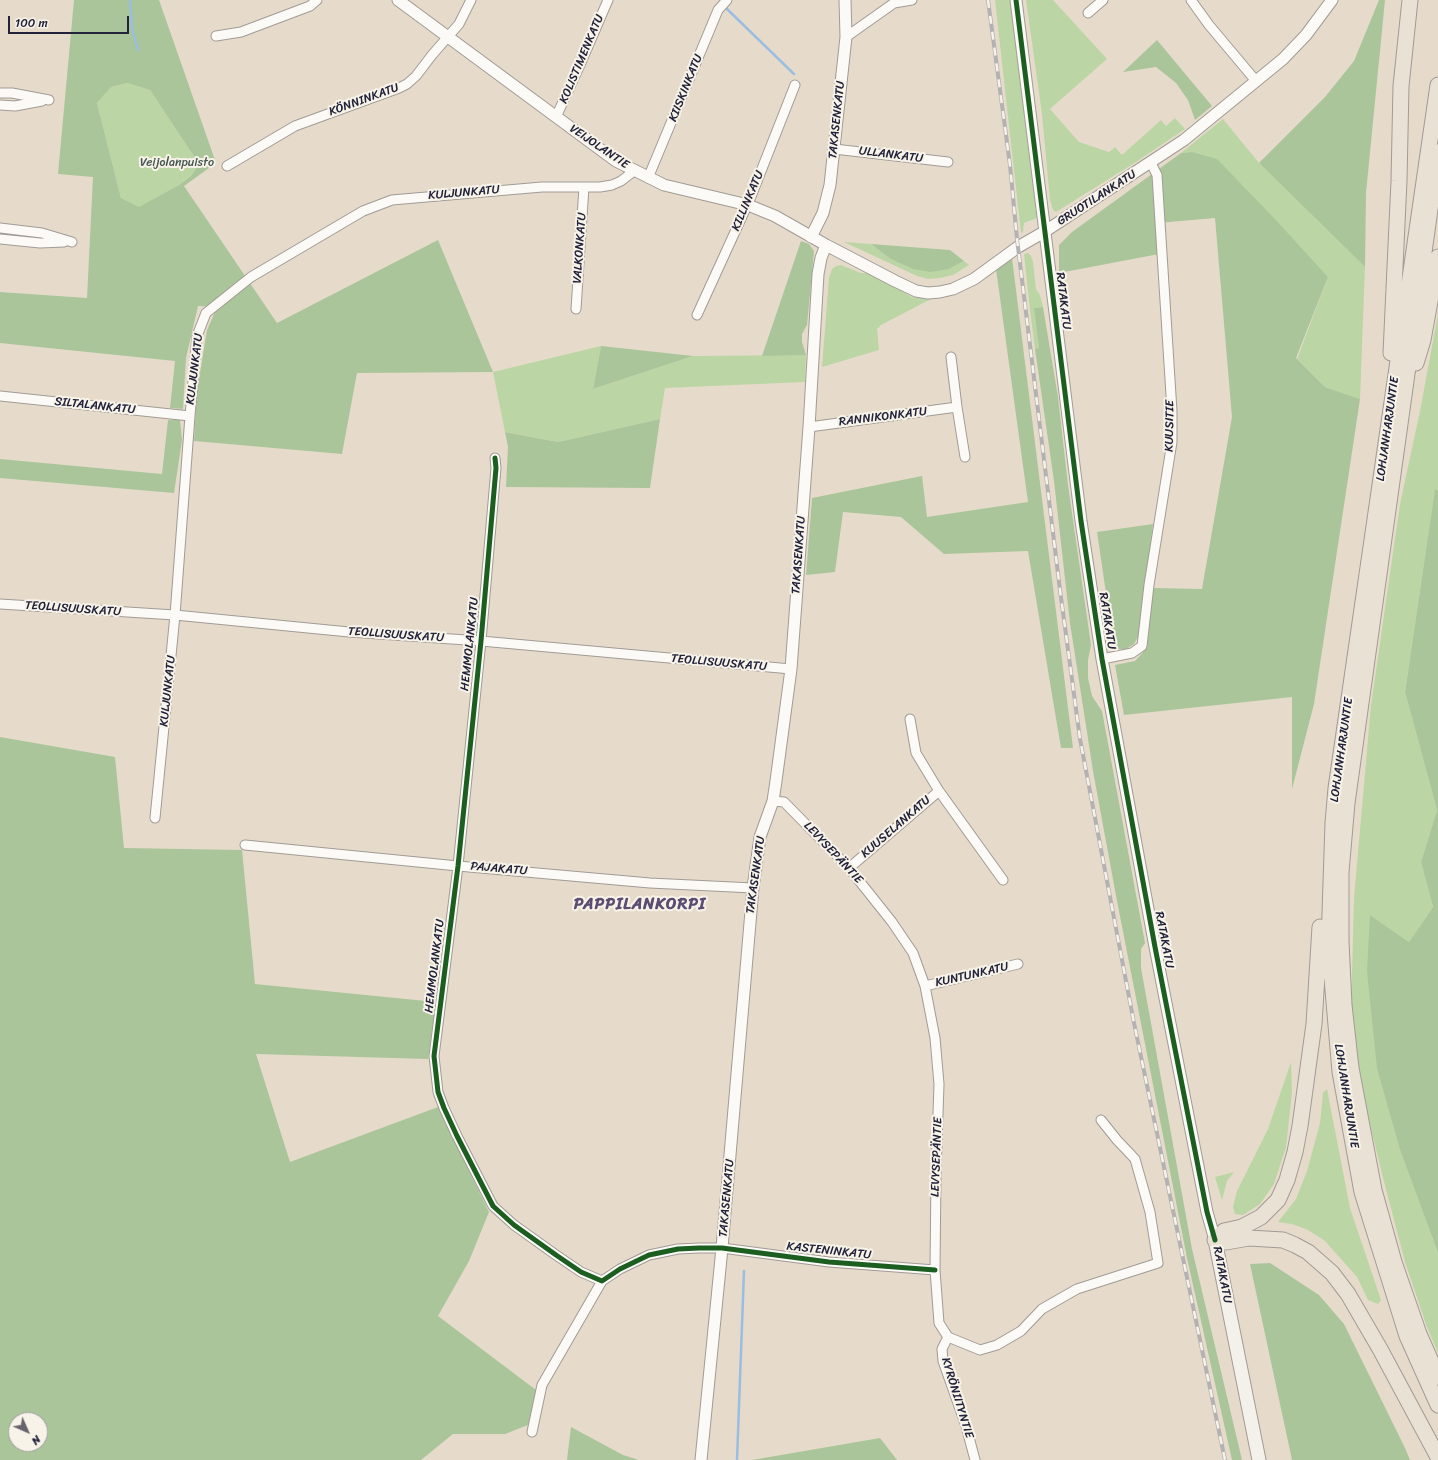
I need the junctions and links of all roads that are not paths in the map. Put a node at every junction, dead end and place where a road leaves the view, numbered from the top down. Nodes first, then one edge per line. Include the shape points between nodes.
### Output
1 (317, 0) edge
2 (398, 0) edge
3 (471, 0) edge
4 (608, 0) edge
5 (727, 0) edge
6 (845, 0) edge
7 (912, 0) edge
8 (1016, 0) edge
9 (1103, 0) edge
10 (1191, 0) edge
11 (1332, 0) edge
12 (1410, 0) edge
13 (1088, 14) dead end
14 (216, 36) dead end
15 (447, 37) junction
16 (846, 37) junction
17 (1256, 81) junction
18 (795, 84) dead end
19 (1438, 84) edge
20 (0, 93) edge
21 (0, 106) edge
22 (556, 117) junction
23 (834, 149) junction
24 (1438, 152) edge
25 (948, 162) dead end
26 (1151, 163) junction
27 (227, 166) dead end
28 (634, 171) junction
29 (648, 178) junction
30 (584, 187) junction
31 (748, 205) junction
32 (0, 228) edge
33 (1044, 232) junction
34 (811, 236) junction
35 (0, 239) edge
36 (826, 245) junction
37 (1438, 257) edge
38 (576, 308) dead end
39 (697, 315) dead end
40 (951, 357) dead end
41 (0, 396) edge
42 (957, 407) junction
43 (190, 416) junction
44 (809, 427) junction
45 (1394, 428) junction
46 (965, 457) dead end
47 (495, 458) dead end
48 (0, 604) edge
49 (175, 615) junction
50 (481, 641) junction
51 (1102, 658) junction
52 (791, 669) junction
53 (910, 719) dead end
54 (939, 791) junction
55 (773, 801) junction
56 (155, 818) dead end
57 (1333, 823) junction
58 (245, 845) dead end
59 (458, 866) junction
60 (849, 868) junction
61 (1003, 880) dead end
62 (753, 888) junction
63 (1018, 964) dead end
64 (925, 986) junction
65 (1101, 1120) dead end
66 (1215, 1240) junction
67 (722, 1248) junction
68 (935, 1270) junction
69 (602, 1281) junction
70 (948, 1337) junction
71 (1438, 1377) edge
72 (1438, 1405) edge
73 (532, 1432) dead end
74 (1438, 1458) edge
75 (700, 1460) edge
76 (976, 1460) edge
77 (1259, 1460) edge

1 - 14 street via 310,6 241,32
2 - 15 street, VEIJOLANTIE
3 - 15 street, KÖNNINKATU via 459,24
4 - 22 street, KOLISTIMENKATU
5 - 29 street, KIISKINKATU via 718,10
6 - 16 street, TAKASENKATU
7 - 16 street via 894,3
8 - 33 street, RATAKATU
9 - 13 street
10 - 17 street
11 - 17 street, GRUOTILANKATU via 1295,47
12 - 45 highway via 1401,86 1392,315
15 - 22 street, VEIJOLANTIE
15 - 27 street, KÖNNINKATU via 407,84 295,126
16 - 23 street, TAKASENKATU
17 - 26 street, GRUOTILANKATU via 1191,135
18 - 31 street, KILLINKATU
19 - 45 highway, LOHJANHARJUNTIE
20 - 21 street via 49,100
22 - 28 street, VEIJOLANTIE via 616,161
23 - 25 street, ULLANKATU
23 - 34 street, TAKASENKATU via 830,185 823,213
24 - 45 highway, LOHJANHARJUNTIE
26 - 33 street, GRUOTILANKATU
26 - 51 street, KUUSITIE via 1157,175 1172,442 1148,585 1142,646 1132,653
28 - 29 street, VEIJOLANTIE
28 - 30 street, KULJUNKATU via 612,185
29 - 31 street, VEIJOLANTIE via 664,185
30 - 38 street, VALKONKATU
30 - 43 street, KULJUNKATU via 542,187 392,200 363,211 251,277 206,313 197,336
31 - 34 street, VEIJOLANTIE via 775,216
31 - 39 street, KILLINKATU
32 - 35 street via 42,233 72,242 40,243
33 - 36 street, GRUOTILANKATU via 1018,247 974,279 953,289 928,293 916,291
33 - 51 street, RATAKATU via 1082,526
34 - 36 street, VEIJOLANTIE
36 - 44 street, TAKASENKATU via 818,274
37 - 45 highway via 1422,340
40 - 42 street
41 - 43 street, SILTALANKATU
42 - 44 street, RANNIKONKATU
42 - 46 street
43 - 49 street, KULJUNKATU
44 - 52 street, TAKASENKATU
45 - 57 highway, LOHJANHARJUNTIE via 1336,788
45 - 71 highway, LOHJANHARJUNTIE via 1347,803 1341,872 1341,941 1344,1005 1351,1068 1374,1190 1394,1262 1419,1334
47 - 50 street, HEMMOLANKATU
48 - 49 street, TEOLLISUUSKATU
49 - 50 street, TEOLLISUUSKATU via 349,632
49 - 56 street, KULJUNKATU
50 - 52 street, TEOLLISUUSKATU
50 - 59 street, HEMMOLANKATU
51 - 66 street, RATAKATU via 1207,1212
52 - 55 street, TAKASENKATU
53 - 54 street, KUUSELANKATU via 916,753
54 - 60 street, KUUSELANKATU
54 - 61 street
55 - 60 street, LEVYSEPÄNTIE via 784,802
55 - 62 street, TAKASENKATU via 760,837
57 - 66 highway via 1325,850 1314,1024 1300,1126 1287,1180 1278,1200 1262,1217 1242,1227 1224,1231
57 - 72 highway, LOHJANHARJUNTIE via 1329,943 1340,1072 1362,1192 1407,1336
58 - 59 street, PAJAKATU
59 - 62 street, PAJAKATU
59 - 69 street, HEMMOLANKATU via 434,1056 438,1092 456,1136 493,1206 514,1225 556,1255 581,1272
60 - 64 street, LEVYSEPÄNTIE via 913,953
62 - 67 street, TAKASENKATU
63 - 64 street, KUNTUNKATU
64 - 68 street, LEVYSEPÄNTIE via 935,1038 939,1084
65 - 70 street via 1135,1159 1150,1212 1158,1263 1077,1289 1042,1309 1020,1331 997,1345 980,1350
66 - 74 highway via 1283,1240 1308,1252 1332,1273 1348,1294 1380,1349
66 - 77 main road, RATAKATU
67 - 68 street, KASTENINKATU via 829,1262
67 - 69 street via 678,1249 649,1254
67 - 75 street, TAKASENKATU
68 - 70 street, LEVYSEPÄNTIE via 939,1323
69 - 73 street via 542,1385
70 - 76 street, KYRÖNIITYNTIE via 942,1349 943,1361

